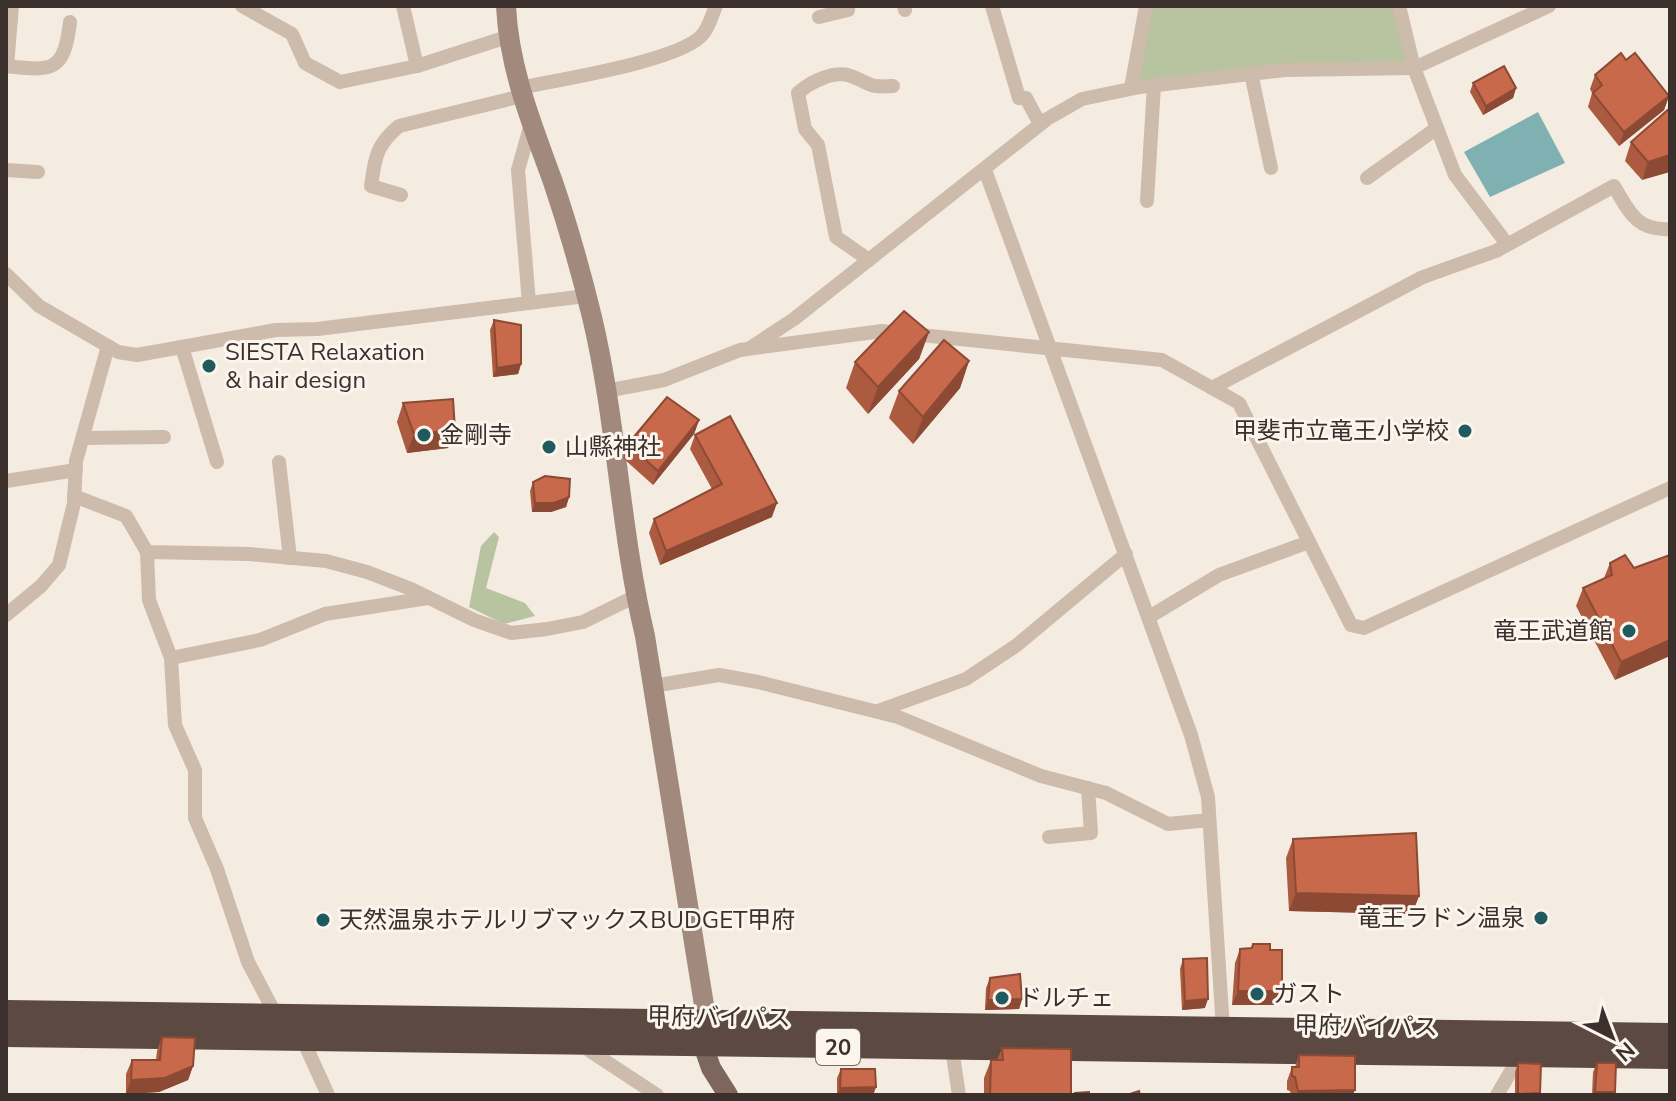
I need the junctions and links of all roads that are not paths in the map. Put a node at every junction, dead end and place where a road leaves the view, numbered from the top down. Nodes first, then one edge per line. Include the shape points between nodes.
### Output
1 (12, 6) edge
2 (242, 6) edge
3 (403, 6) edge
4 (506, 6) edge
5 (716, 6) edge
6 (848, 6) edge
7 (992, 6) edge
8 (1146, 6) edge
9 (1399, 6) edge
10 (1549, 6) edge
11 (819, 17) dead end
12 (70, 22) dead end
13 (507, 37) junction
14 (7, 66) edge
15 (417, 66) junction
16 (1414, 68) junction
17 (1251, 73) junction
18 (1154, 85) junction
19 (893, 86) dead end
20 (1131, 88) junction
21 (520, 92) junction
22 (531, 124) junction
23 (1040, 124) junction
24 (1437, 128) junction
25 (1271, 168) dead end
26 (6, 170) edge
27 (985, 170) junction
28 (38, 172) dead end
29 (1367, 178) dead end
30 (401, 195) dead end
31 (1147, 201) dead end
32 (1670, 229) edge
33 (1507, 244) junction
34 (869, 260) junction
35 (6, 274) edge
36 (586, 296) junction
37 (529, 303) junction
38 (108, 346) junction
39 (182, 347) junction
40 (750, 348) junction
41 (1049, 348) junction
42 (1212, 388) junction
43 (606, 391) junction
44 (164, 437) dead end
45 (83, 438) junction
46 (217, 462) dead end
47 (279, 462) dead end
48 (76, 470) junction
49 (6, 481) edge
50 (1670, 488) edge
51 (74, 496) junction
52 (1309, 542) junction
53 (147, 552) junction
54 (1126, 554) junction
55 (290, 558) junction
56 (636, 596) junction
57 (429, 598) junction
58 (6, 615) edge
59 (1149, 617) junction
60 (171, 658) junction
61 (653, 686) junction
62 (877, 711) junction
63 (1088, 788) junction
64 (1209, 820) junction
65 (1049, 837) dead end
66 (6, 1012) edge
67 (277, 1017) junction
68 (1223, 1029) junction
69 (704, 1034) junction
70 (6, 1035) edge
71 (1670, 1035) edge
72 (303, 1040) junction
73 (587, 1042) junction
74 (952, 1049) junction
75 (1520, 1056) junction
76 (1670, 1057) edge
77 (328, 1095) edge
78 (657, 1095) edge
79 (728, 1095) edge
80 (959, 1095) edge
81 (1497, 1095) edge

1 - 14 street
2 - 15 street via 292,34 305,63 340,82
3 - 15 street
4 - 13 street
5 - 21 street via 703,34 666,56
6 - 11 street
7 - 23 street via 1019,98 1026,98
8 - 20 street
9 - 16 street
10 - 16 street
12 - 14 street via 62,58 51,67
13 - 15 street
13 - 21 street
16 - 17 street
16 - 24 street
17 - 18 street
17 - 25 street
18 - 20 street
18 - 31 street
19 - 34 street via 871,88 848,75 811,81 798,93 805,129 818,145 836,237
20 - 23 street via 1082,99
21 - 22 street
21 - 30 street via 399,126 388,135 377,151 371,186
22 - 36 street
22 - 37 street via 518,170
23 - 27 street
24 - 29 street
24 - 33 street via 1455,175
26 - 28 street
27 - 34 street
27 - 41 street
32 - 33 street via 1654,230 1633,218 1614,186
33 - 42 street via 1423,277
34 - 40 street
35 - 38 street via 39,306
36 - 37 street
36 - 43 street
37 - 39 street via 276,330
38 - 39 street via 137,355
38 - 45 street
39 - 46 street
40 - 41 street via 882,331
40 - 43 street via 664,380
41 - 42 street via 1162,360
41 - 54 street
42 - 52 street via 1239,403
43 - 56 street
44 - 45 street
45 - 48 street
47 - 55 street
48 - 49 street
48 - 51 street
50 - 52 street via 1364,628 1351,625
51 - 53 street via 126,516
51 - 58 street via 59,565
52 - 59 street via 1219,575
53 - 55 street
53 - 60 street via 149,600
54 - 59 street
54 - 62 street via 1017,645 966,679
55 - 57 street via 367,572
56 - 57 street via 583,622 511,633
56 - 61 street
57 - 60 street via 325,614 260,640
59 - 64 street via 1191,735
60 - 67 street via 175,725 195,770 195,818 248,962
61 - 62 street via 719,675
61 - 69 street via 704,1005
62 - 63 street via 1041,776
63 - 64 street via 1168,824
63 - 65 street via 1091,833
64 - 68 street
66 - 67 highway, 甲府バイパス / 20
67 - 69 highway, 甲府バイパス / 20
68 - 69 highway, 甲府バイパス / 20
68 - 71 highway, 甲府バイパス / 20
69 - 73 highway, 甲府バイパス / 20
69 - 74 highway, 甲府バイパス / 20
69 - 79 main road via 711,1068
70 - 72 highway, 甲府バイパス / 20
72 - 73 highway, 甲府バイパス / 20
72 - 77 street
73 - 78 street via 590,1051
74 - 75 highway, 甲府バイパス / 20
74 - 80 street
75 - 76 highway, 甲府バイパス / 20
75 - 81 street

